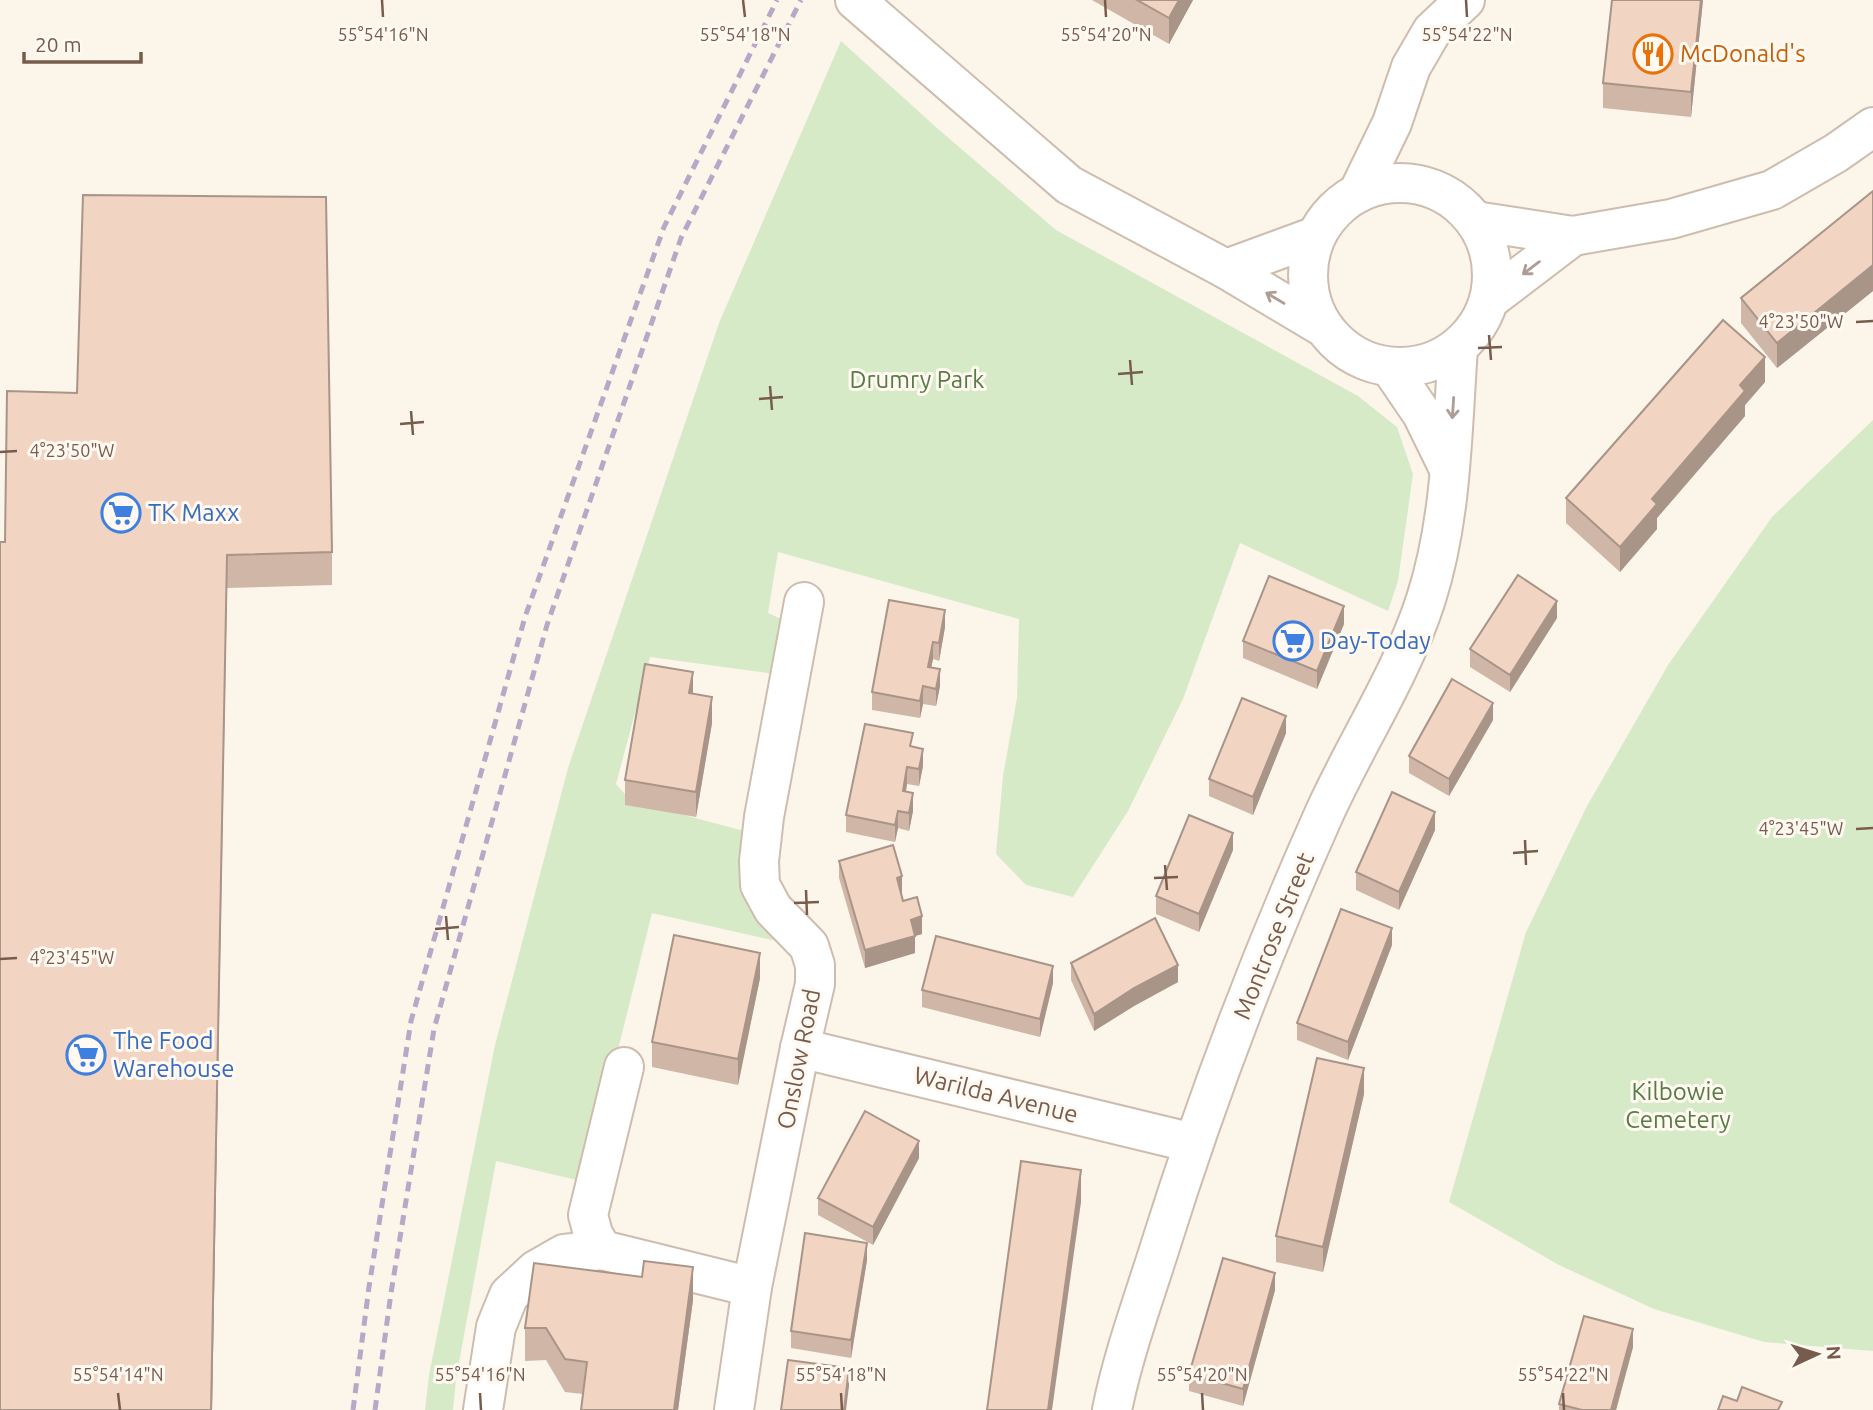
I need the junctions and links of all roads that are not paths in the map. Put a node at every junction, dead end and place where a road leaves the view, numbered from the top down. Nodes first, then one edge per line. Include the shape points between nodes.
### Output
1 (855, 0) edge
2 (1465, 0) edge
3 (1392, 122) junction
4 (1873, 127) edge
5 (1427, 186) junction
6 (1358, 193) junction
7 (1475, 221) junction
8 (1317, 236) junction
9 (1573, 236) junction
10 (1226, 269) junction
11 (1489, 300) junction
12 (1324, 327) junction
13 (1458, 348) junction
14 (1390, 367) junction
15 (1449, 469) junction
16 (804, 602) dead end
17 (800, 1048) junction
18 (624, 1068) dead end
19 (1193, 1143) junction
20 (602, 1250) junction
21 (752, 1287) junction
22 (482, 1410) edge
23 (734, 1410) edge
24 (1112, 1410) edge

1 - 10 street via 1069,185
2 - 3 street via 1432,31 1411,67
3 - 5 street
3 - 6 street
4 - 9 street via 1772,190 1671,219
5 - 6 street via 1403,182
5 - 7 street via 1454,200
6 - 8 street via 1341,204
7 - 9 street
7 - 11 street via 1488,246 1493,273
8 - 10 street
8 - 12 street via 1308,267 1311,298
9 -> 11 street
12 -> 10 street
11 - 13 street via 1472,334
12 - 14 street via 1342,347 1364,360
13 - 14 street via 1426,364
13 -> 15 street, Montrose Street
14 - 15 street via 1422,414
15 - 19 street, Montrose Street via 1444,528 1421,612 1325,811
16 - 17 street, Onslow Road via 759,861 760,885 766,897 809,946 815,965
17 - 19 street, Warilda Avenue
17 - 21 street, Onslow Road
18 - 20 street via 588,1215
19 - 24 street, Montrose Street
20 - 21 street
20 - 22 street via 564,1254 536,1270 509,1295 496,1326
21 - 23 street, Onslow Road

